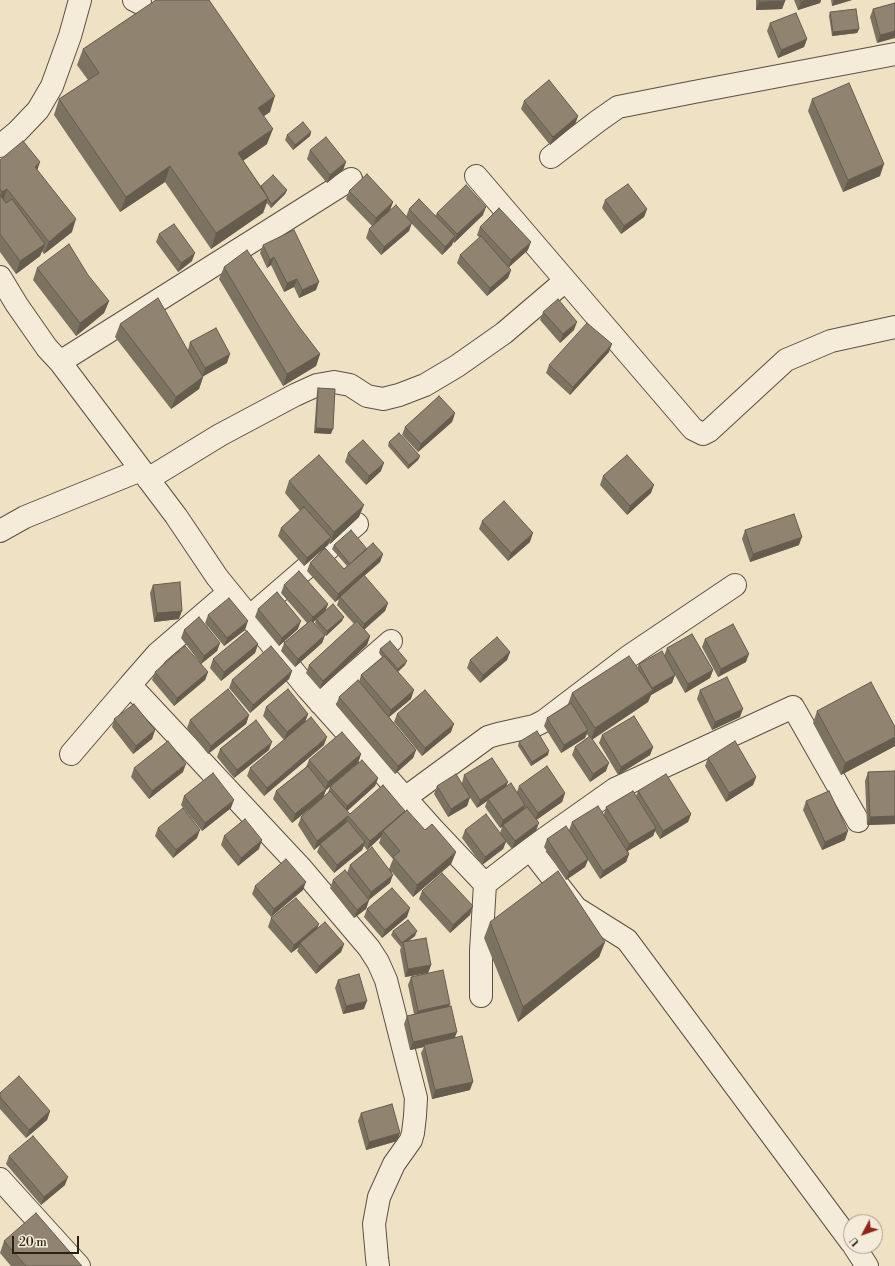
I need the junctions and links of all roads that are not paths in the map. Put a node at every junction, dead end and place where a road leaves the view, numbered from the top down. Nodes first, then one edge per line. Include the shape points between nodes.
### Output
1 (80, 0) edge
2 (895, 54) edge
3 (0, 146) edge
4 (551, 157) dead end
5 (476, 176) dead end
6 (351, 179) dead end
7 (0, 277) edge
8 (565, 281) junction
9 (895, 327) edge
10 (60, 362) junction
11 (144, 475) junction
12 (357, 524) edge
13 (0, 531) edge
14 (736, 585) dead end
15 (229, 592) junction
16 (249, 617) junction
17 (391, 641) edge
18 (130, 685) junction
19 (320, 703) junction
20 (71, 754) dead end
21 (405, 798) junction
22 (858, 821) dead end
23 (530, 849) junction
24 (485, 884) junction
25 (481, 996) dead end
26 (0, 1179) edge
27 (843, 1231) edge
28 (859, 1254) edge
29 (79, 1266) edge
30 (378, 1266) edge
31 (866, 1266) edge

1 - 3 street via 52,86 38,110
2 - 4 street via 618,107
5 - 8 street
6 - 10 street
7 - 10 street via 47,348
8 - 9 street via 693,429 703,434 786,360 831,341
8 - 11 street via 504,333 425,386 383,399 367,396 350,385 334,382 317,385
10 - 11 street
11 - 13 street via 25,517
11 - 15 street
12 - 16 street
14 - 21 street via 628,657 544,721 534,726 488,737
15 - 16 street
15 - 18 street via 158,653
16 - 19 street
17 - 19 street
18 - 20 street
18 - 30 street via 302,869 369,948 386,980 416,1098 411,1140 394,1164 379,1197 374,1224
19 - 21 street
21 - 24 street
22 - 23 street via 793,707 615,789
23 - 24 street
23 - 27 street via 576,908 627,940
24 - 25 street
26 - 29 street
28 - 31 street

